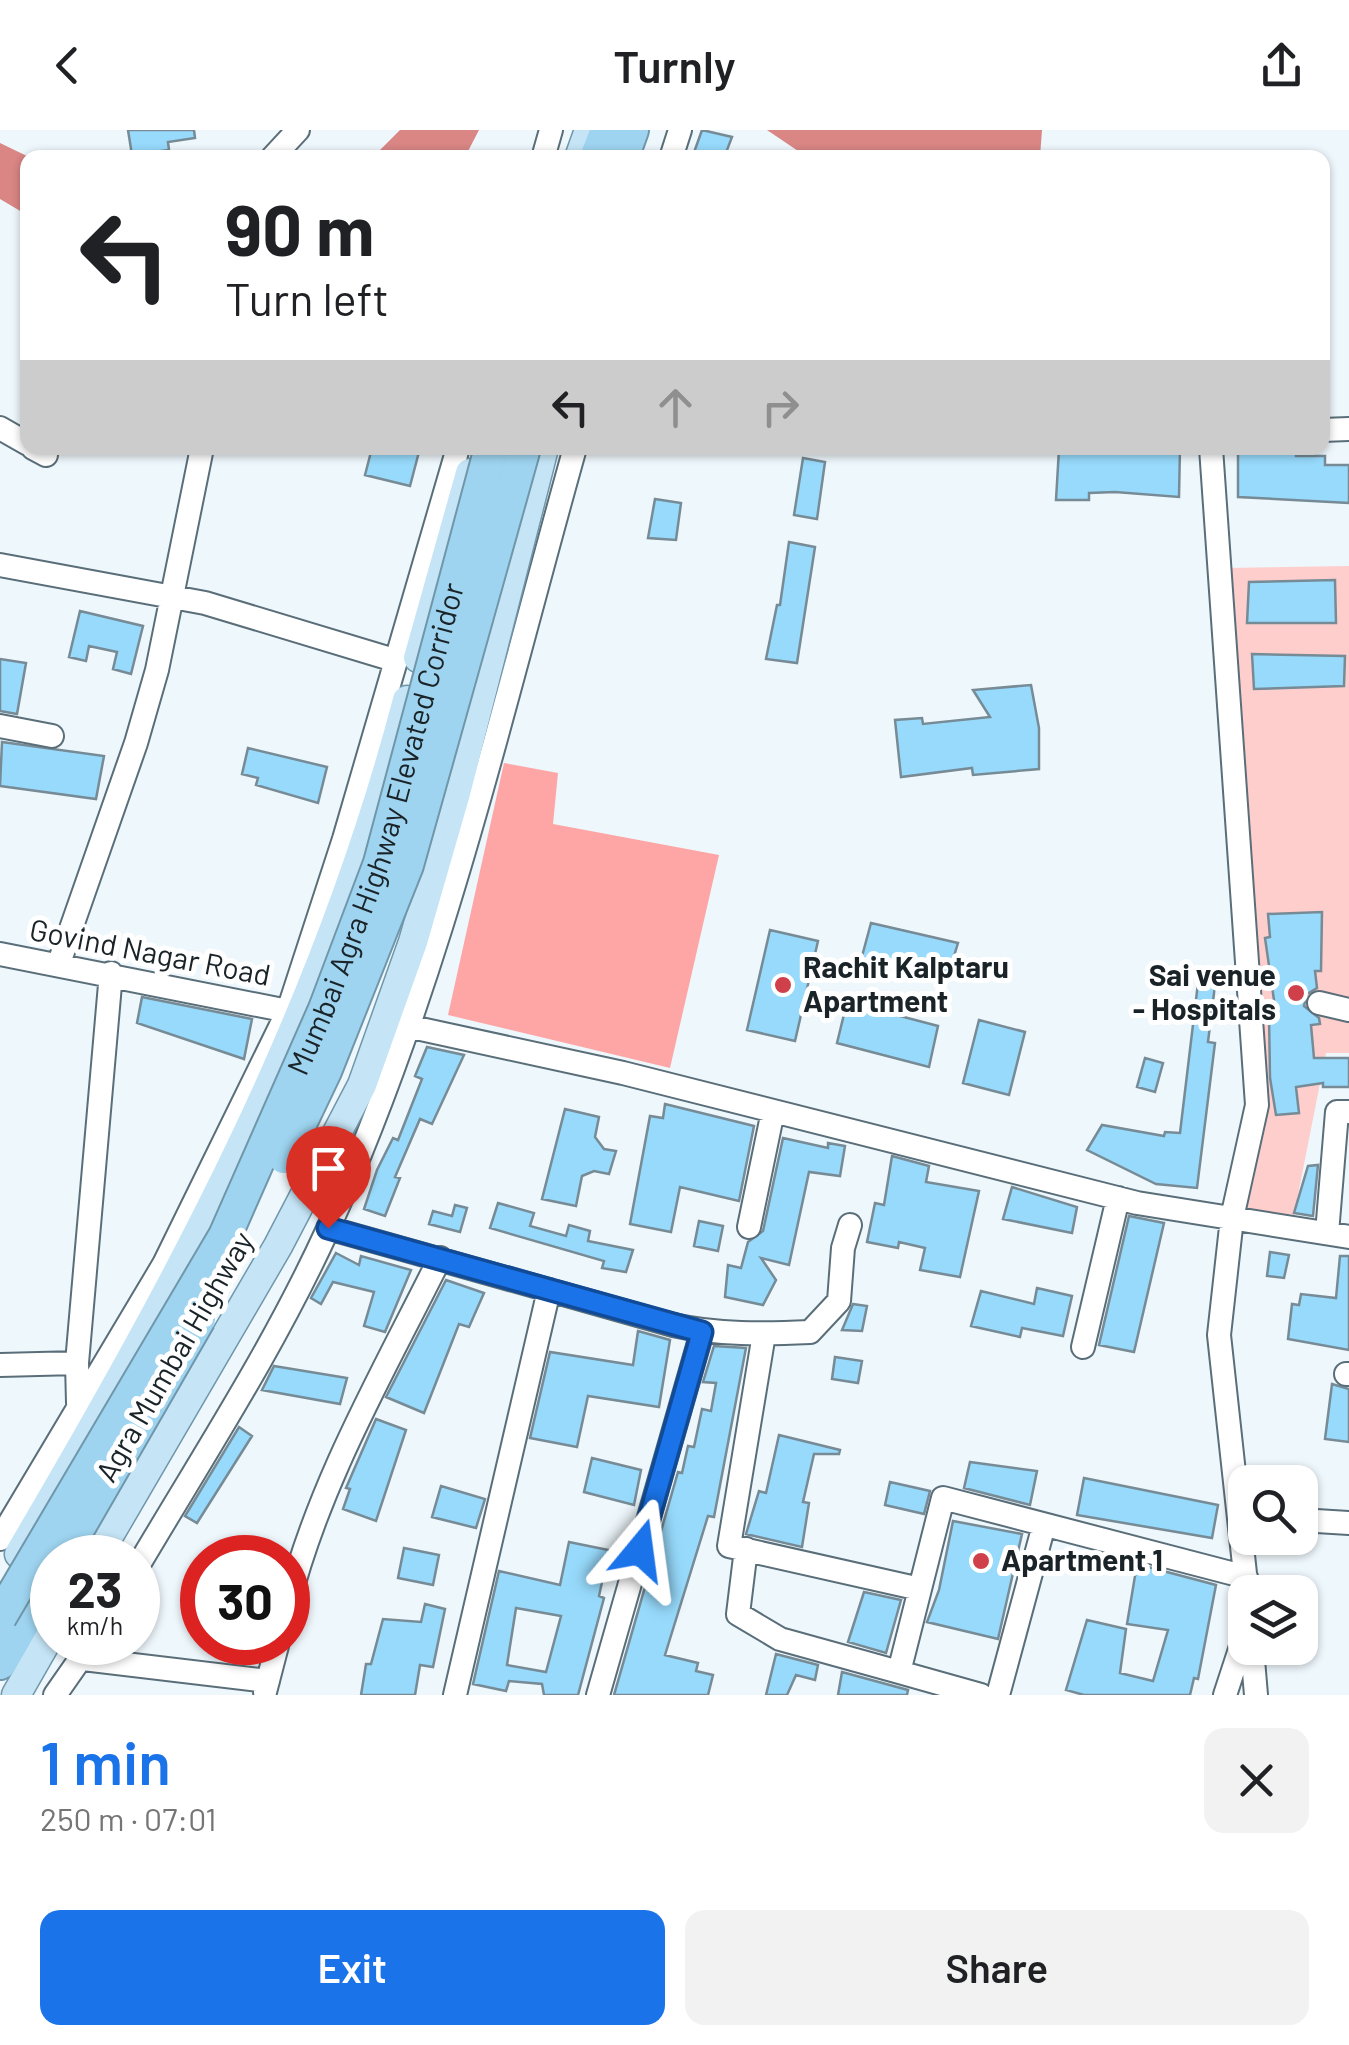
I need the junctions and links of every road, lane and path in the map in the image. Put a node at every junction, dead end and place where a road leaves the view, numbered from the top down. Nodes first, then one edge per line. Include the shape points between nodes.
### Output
1 (298, 130) edge
2 (279, 150) edge
3 (200, 455) edge
4 (456, 455) edge
5 (477, 455) edge
6 (489, 455) edge
7 (522, 455) edge
8 (542, 455) edge
9 (574, 455) edge
10 (1211, 455) edge
11 (0, 565) edge
12 (168, 596) junction
13 (394, 660) junction
14 (0, 726) edge
15 (52, 736) dead end
16 (380, 792) junction
17 (450, 813) junction
18 (0, 954) edge
19 (58, 963) junction
20 (111, 973) junction
21 (1319, 1004) dead end
22 (1349, 1010) edge
23 (288, 1011) junction
24 (407, 1026) junction
25 (772, 1111) junction
26 (1349, 1112) edge
27 (1118, 1198) junction
28 (1232, 1218) junction
29 (850, 1225) dead end
30 (749, 1227) dead end
31 (328, 1228) junction
32 (1338, 1235) edge
33 (440, 1258) junction
34 (549, 1290) junction
35 (702, 1332) junction
36 (764, 1334) junction
37 (1083, 1347) dead end
38 (78, 1364) junction
39 (0, 1365) edge
40 (78, 1403) junction
41 (1235, 1465) edge
42 (1318, 1521) edge
43 (1349, 1523) edge
44 (1044, 1524) junction
45 (74, 1535) edge
46 (109, 1535) edge
47 (157, 1535) edge
48 (307, 1535) edge
49 (0, 1538) edge
50 (746, 1550) junction
51 (1228, 1579) edge
52 (0, 1585) edge
53 (920, 1589) junction
54 (30, 1611) edge
55 (0, 1616) edge
56 (0, 1663) edge
57 (33, 1665) edge
58 (77, 1665) edge
59 (158, 1665) edge
60 (1235, 1665) edge
61 (1253, 1665) edge
62 (899, 1672) junction
63 (266, 1688) edge
64 (16, 1695) edge
65 (55, 1695) edge
66 (456, 1695) edge
67 (598, 1695) edge
68 (981, 1695) edge
69 (998, 1695) edge
70 (1225, 1695) edge
71 (1256, 1695) edge

1 - 2 street
3 - 12 street
4 - 13 street
5 - 16 main road
6 - 55 highway, Mumbai Agra Highway Elevated Corridor, bridge via 380,864 325,1009 225,1236
7 - 45 highway, Mumbai Agra Highway Elevated Corridor, bridge via 427,806 370,963 245,1238
8 - 17 main road, Agra Mumbai Highway
9 - 24 street via 438,945
10 - 28 street via 1257,1104
11 - 12 street
12 - 13 street
12 - 19 street via 136,744
13 - 23 street
14 - 15 street
16 - 17 main road
16 - 52 main road via 301,1020 225,1187
17 - 46 main road, Agra Mumbai Highway via 362,1085
18 - 19 street, Govind Nagar Road
19 - 20 street, Govind Nagar Road
20 - 23 street, Govind Nagar Road
20 - 38 street
21 - 22 street
23 - 40 street via 164,1264
24 - 25 street
24 - 31 street
25 - 27 street
25 - 30 street
26 - 32 street via 1337,1112
27 - 28 street
27 - 37 street
28 - 32 street
28 - 41 street via 1219,1358
29 - 36 street via 840,1301 810,1332
31 - 33 street
31 - 47 street via 252,1378
33 - 34 street
33 - 48 street
34 - 35 street
34 - 66 street
35 - 36 street
35 - 67 street
36 - 50 street via 728,1546
38 - 39 street
38 - 40 street
40 - 49 street
42 - 43 street
44 - 51 street
44 - 53 street via 943,1498
44 - 69 street
50 - 53 street
50 - 62 street via 738,1614 780,1640
53 - 62 street
54 - 56 highway
57 - 64 main road
58 - 65 street
59 - 63 street
60 - 70 street
61 - 71 street
62 - 68 street

